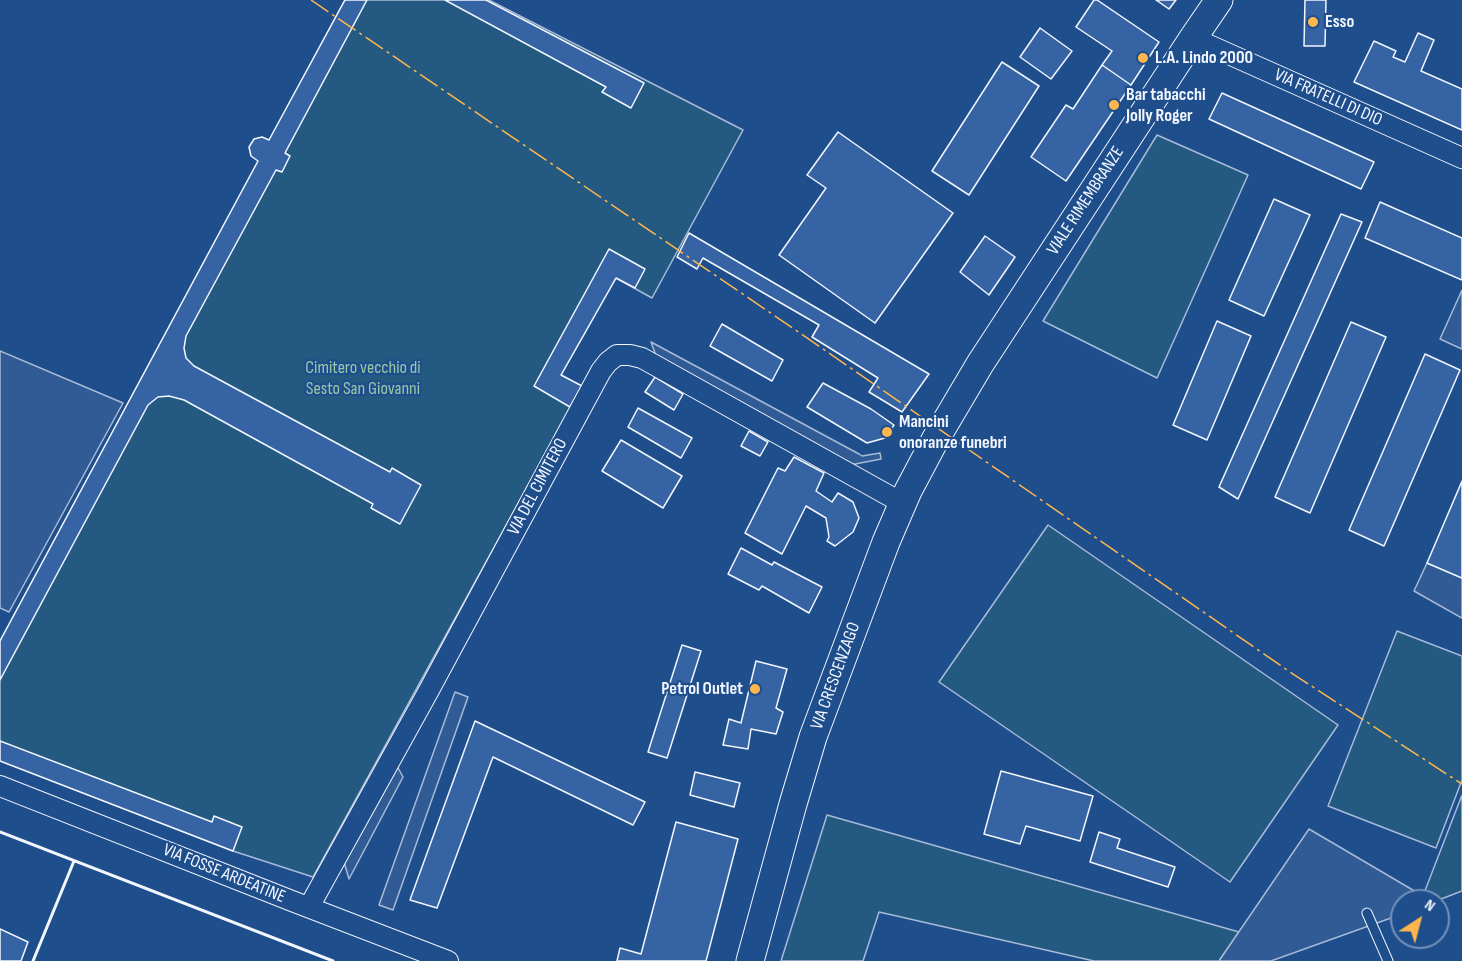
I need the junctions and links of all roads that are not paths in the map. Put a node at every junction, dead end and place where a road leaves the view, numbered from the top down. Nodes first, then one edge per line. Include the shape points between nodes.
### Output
1 (1220, 0) edge
2 (1193, 38) junction
3 (1462, 158) edge
4 (956, 404) joint
5 (902, 503) junction
6 (0, 786) edge
7 (309, 907) junction
8 (1367, 914) dead end
9 (448, 961) edge
10 (750, 961) edge
11 (1388, 961) edge

1 - 2 street, VIALE RIMEMBRANZE
2 - 3 street, VIA FRATELLI DI DIO
2 - 4 street, VIALE RIMEMBRANZE
4 - 5 street, VIA CRESCENZAGO
5 - 7 street, VIA DEL CIMITERO via 642,358 617,355 601,371
5 - 10 street, VIA CRESCENZAGO via 813,737
6 - 7 street, VIA FOSSE ARDEATINE
7 - 9 street, VIA FOSSE ARDEATINE
8 - 11 lane

